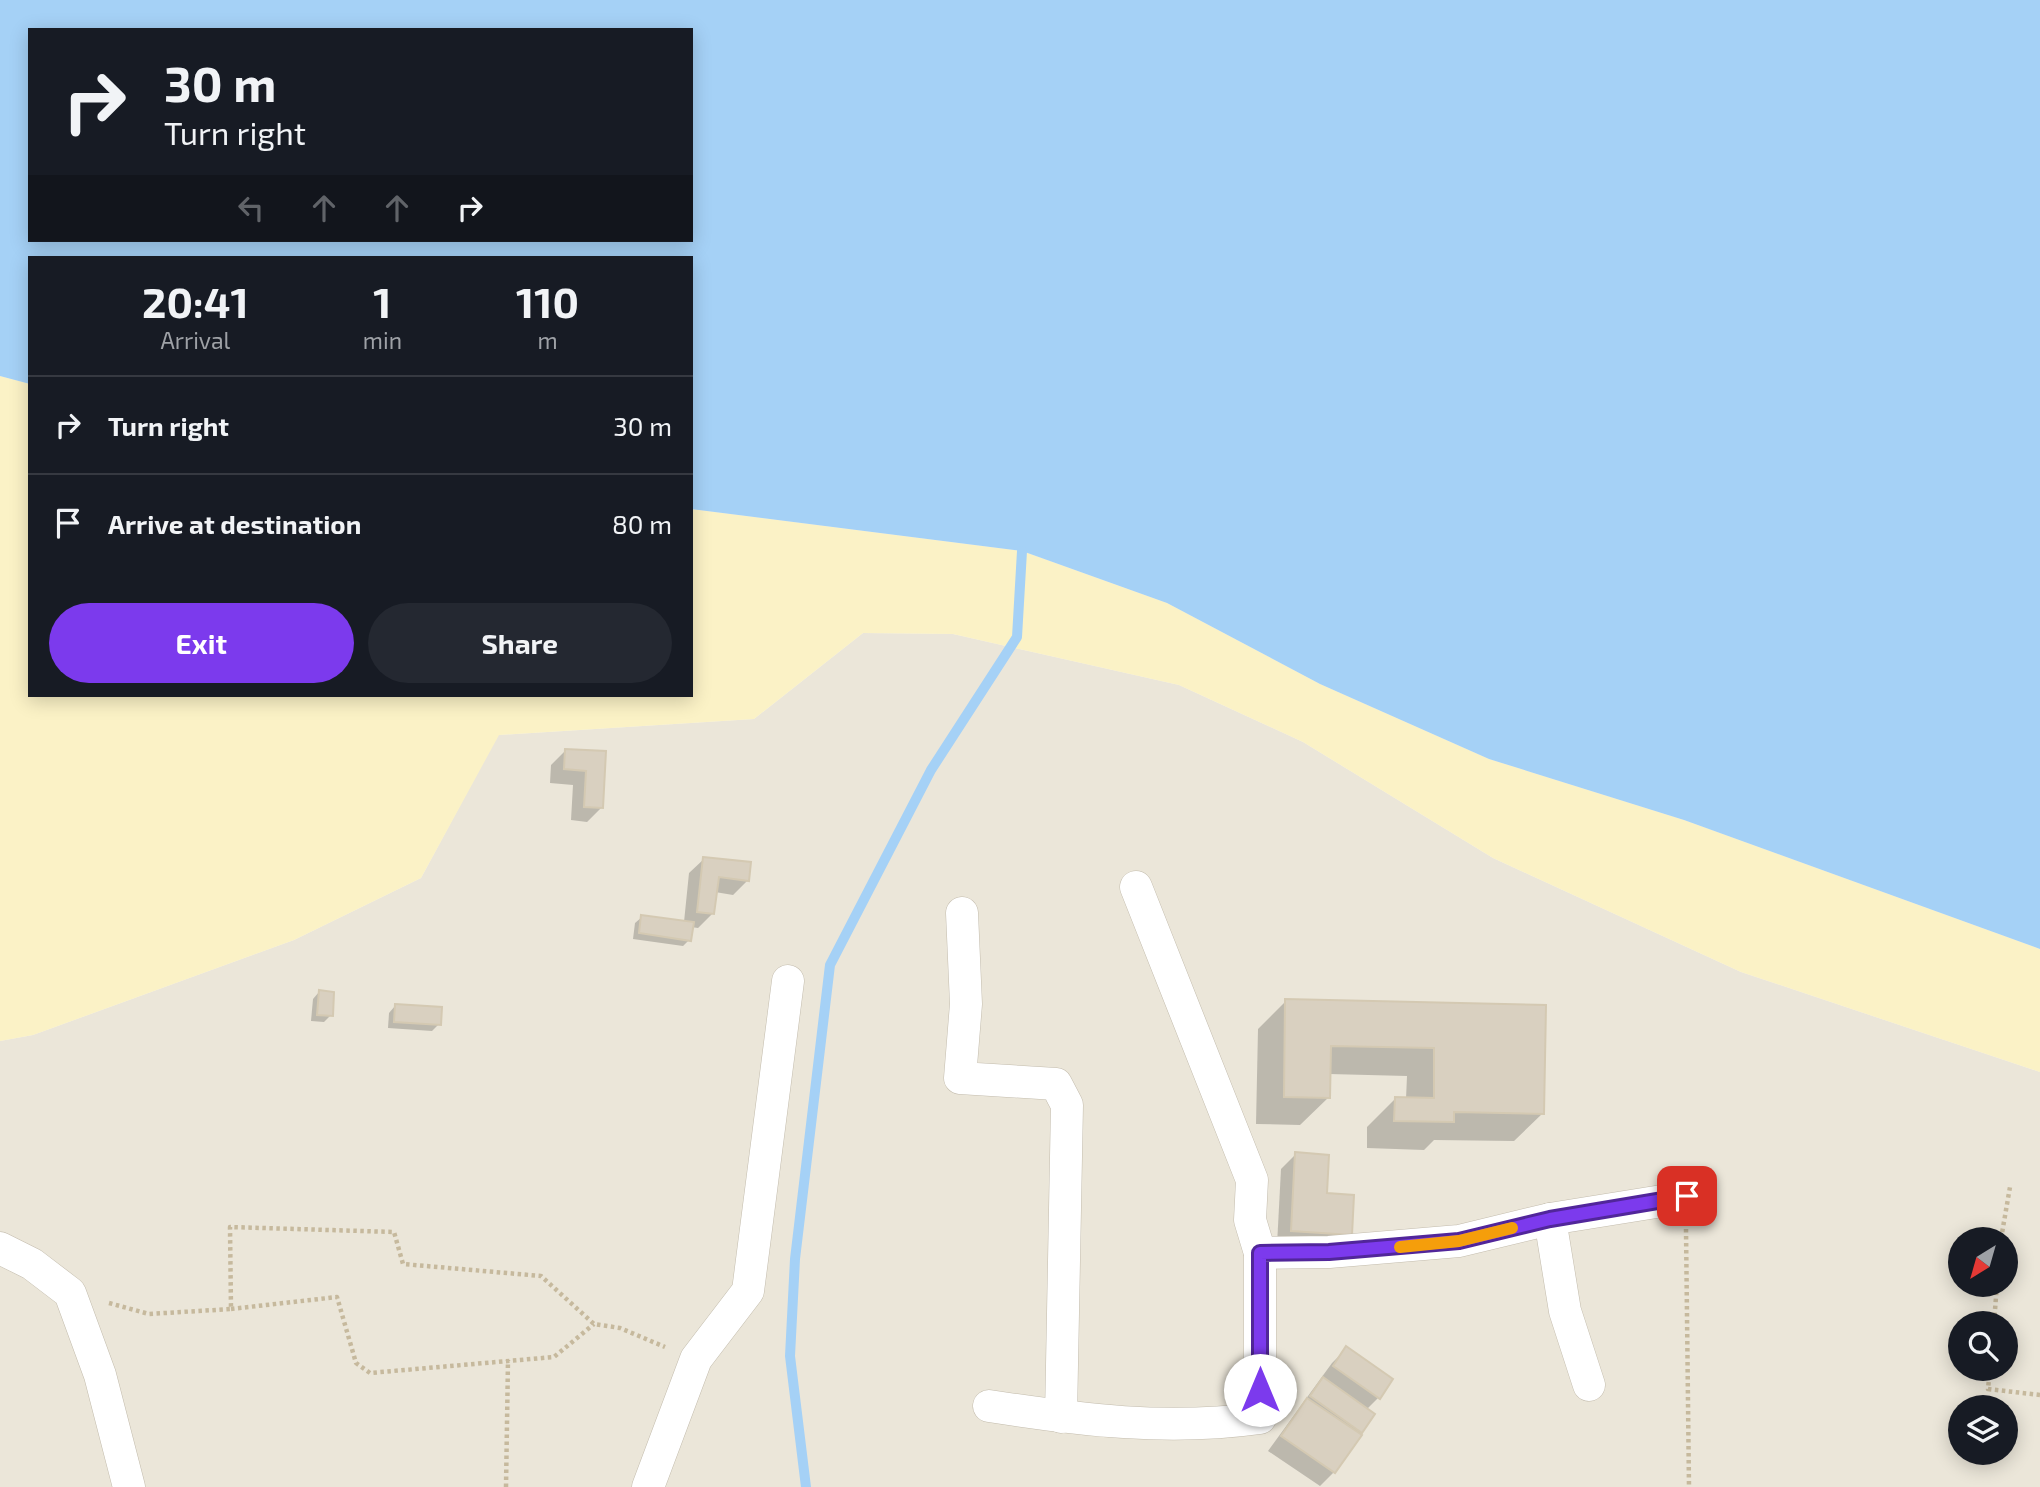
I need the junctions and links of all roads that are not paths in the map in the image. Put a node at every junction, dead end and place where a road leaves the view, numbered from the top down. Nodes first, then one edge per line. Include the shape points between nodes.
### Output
1 (1136, 887) dead end
2 (962, 913) dead end
3 (788, 981) dead end
4 (1687, 1196) road end
5 (1550, 1219) junction
6 (0, 1248) edge
7 (1260, 1253) junction
8 (1589, 1385) dead end
9 (989, 1406) dead end
10 (1061, 1417) junction
11 (129, 1487) edge
12 (648, 1487) edge

1 - 7 street via 1252,1180 1250,1220
2 - 10 street via 966,1003 960,1078 1056,1084 1067,1105
3 - 12 street via 748,1291 695,1359
4 - 5 street
5 - 7 street via 1459,1241
5 - 8 street via 1565,1311
6 - 11 street via 32,1264 71,1293 100,1375
7 - 10 street via 1259,1418 1197,1425
9 - 10 street

